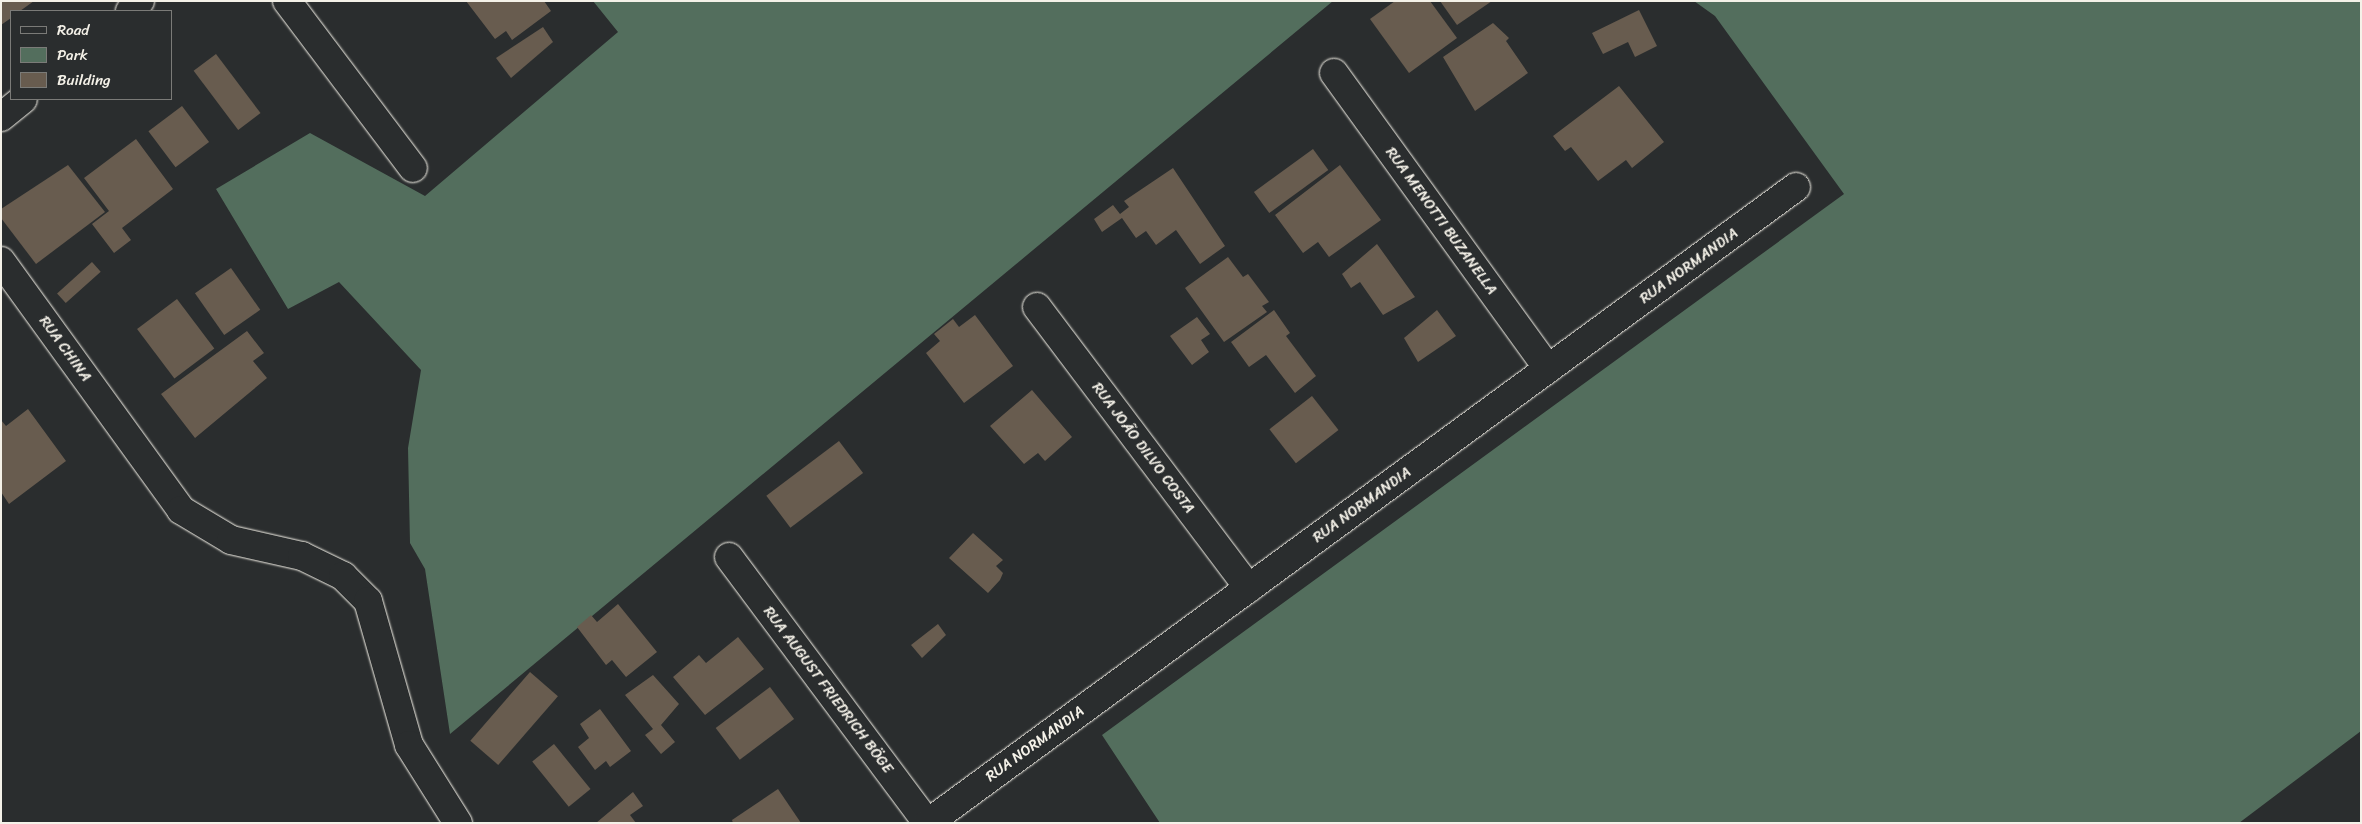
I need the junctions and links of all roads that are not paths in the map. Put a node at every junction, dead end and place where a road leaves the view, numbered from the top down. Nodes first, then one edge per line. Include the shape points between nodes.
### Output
1 (140, 1) edge
2 (287, 1) edge
3 (131, 10) edge
4 (1334, 73) dead end
5 (22, 100) edge
6 (1, 117) edge
7 (413, 168) dead end
8 (1796, 187) dead end
9 (1, 262) edge
10 (1038, 307) dead end
11 (1548, 369) junction
12 (729, 558) dead end
13 (1249, 588) junction
14 (458, 823) edge
15 (928, 823) edge

1 - 3 street
2 - 7 street
4 - 11 street, RUA MENOTTI BUZANELLA
5 - 6 street
8 - 11 street, RUA NORMANDIA
9 - 14 street, RUA CHINA via 181,510 231,540 310,560 343,576 368,601 409,745
10 - 13 street, RUA JOÃO DILVO COSTA
11 - 13 street, RUA NORMANDIA
12 - 15 street, RUA AUGUST FRIEDRICH BÖGE
13 - 15 street, RUA NORMANDIA

